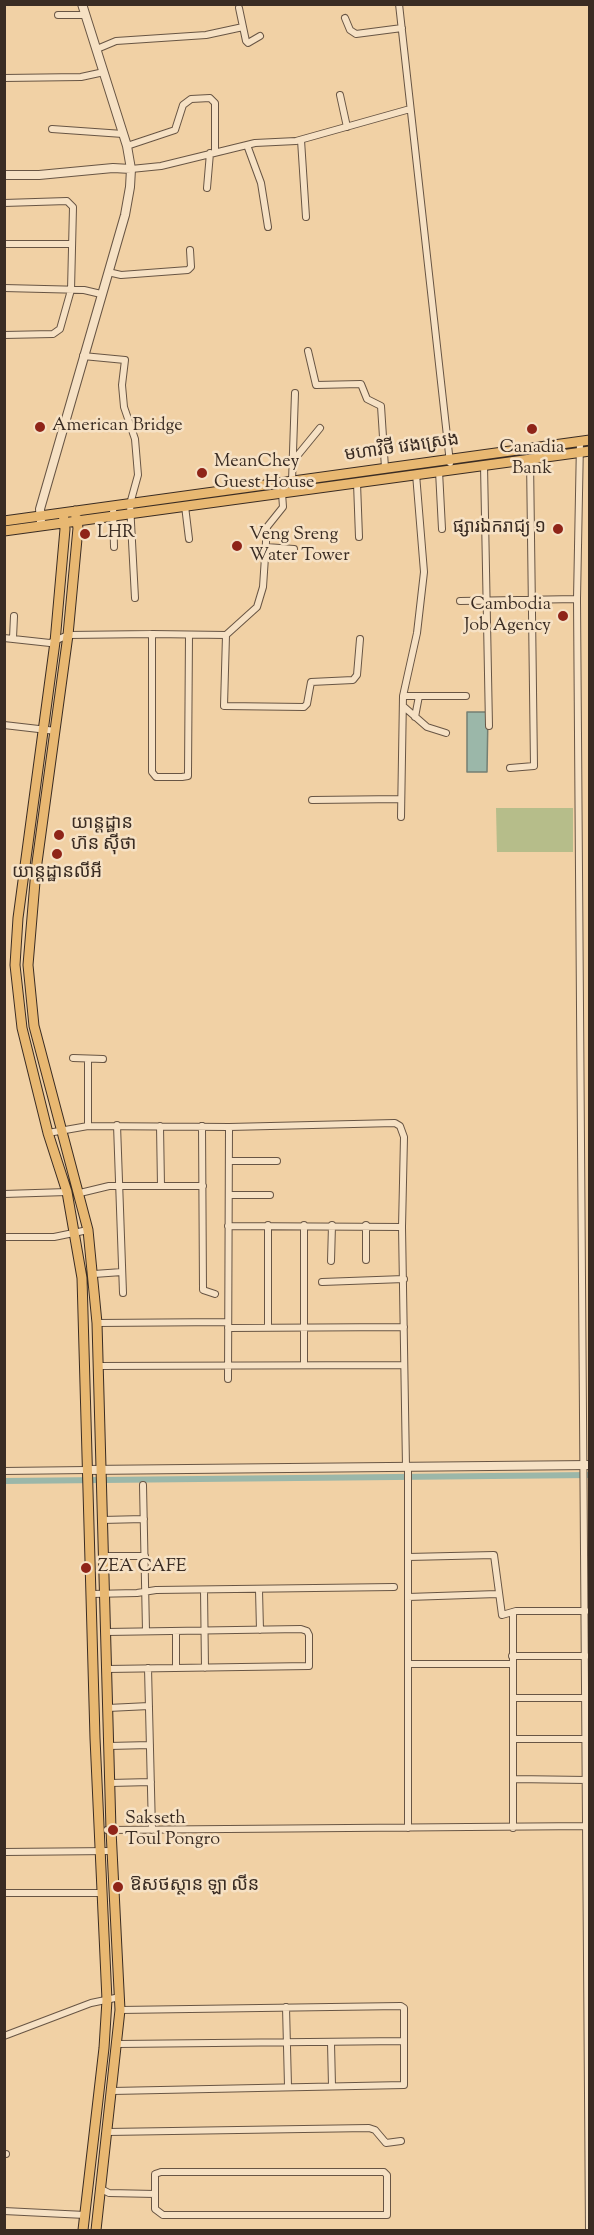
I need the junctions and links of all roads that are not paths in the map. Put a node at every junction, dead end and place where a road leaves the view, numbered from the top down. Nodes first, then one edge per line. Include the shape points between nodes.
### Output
1 (82, 4) edge
2 (399, 4) edge
3 (239, 8) dead end
4 (57, 15) dead end
5 (86, 15) junction
6 (345, 18) dead end
7 (243, 27) junction
8 (402, 28) junction
9 (260, 36) dead end
10 (97, 48) junction
11 (104, 72) junction
12 (4, 78) edge
13 (340, 95) dead end
14 (411, 110) junction
15 (347, 127) junction
16 (52, 129) dead end
17 (123, 134) junction
18 (302, 140) junction
19 (247, 145) junction
20 (127, 146) junction
21 (212, 153) junction
22 (131, 169) junction
23 (4, 175) edge
24 (207, 188) dead end
25 (4, 203) edge
26 (306, 217) dead end
27 (268, 227) dead end
28 (4, 244) edge
29 (72, 244) junction
30 (190, 250) dead end
31 (108, 272) junction
32 (4, 288) edge
33 (70, 290) junction
34 (101, 294) junction
35 (4, 335) edge
36 (308, 351) dead end
37 (83, 356) junction
38 (295, 393) dead end
39 (320, 428) dead end
40 (585, 446) edge
41 (530, 459) junction
42 (293, 462) junction
43 (450, 464) junction
44 (484, 465) junction
45 (385, 468) junction
46 (439, 471) junction
47 (416, 474) junction
48 (292, 481) junction
49 (357, 483) junction
50 (282, 493) junction
51 (130, 504) junction
52 (185, 506) junction
53 (113, 511) junction
54 (130, 514) junction
55 (76, 516) junction
56 (64, 518) junction
57 (4, 521) edge
58 (41, 521) junction
59 (442, 529) dead end
60 (4, 531) edge
61 (359, 537) dead end
62 (189, 539) dead end
63 (114, 547) dead end
64 (266, 547) junction
65 (294, 549) dead end
66 (135, 598) dead end
67 (578, 599) junction
68 (533, 600) junction
69 (460, 601) dead end
70 (484, 601) junction
71 (14, 616) dead end
72 (152, 634) junction
73 (68, 635) junction
74 (189, 635) junction
75 (226, 635) junction
76 (4, 638) edge
77 (14, 638) junction
78 (360, 639) dead end
79 (55, 642) junction
80 (403, 696) junction
81 (419, 696) junction
82 (466, 696) dead end
83 (402, 705) junction
84 (415, 717) junction
85 (4, 725) edge
86 (489, 726) dead end
87 (43, 729) junction
88 (56, 730) junction
89 (446, 733) dead end
90 (510, 768) dead end
91 (400, 799) junction
92 (312, 800) dead end
93 (401, 817) dead end
94 (17, 934) junction
95 (29, 935) junction
96 (17, 994) junction
97 (30, 994) junction
98 (73, 1058) dead end
99 (88, 1059) junction
100 (103, 1059) dead end
101 (581, 1118) junction
102 (590, 1118) edge
103 (117, 1125) junction
104 (88, 1126) junction
105 (160, 1126) junction
106 (202, 1126) junction
107 (229, 1127) junction
108 (60, 1130) junction
109 (48, 1133) junction
110 (229, 1161) junction
111 (277, 1161) dead end
112 (117, 1186) junction
113 (161, 1186) junction
114 (203, 1186) junction
115 (67, 1192) junction
116 (80, 1193) junction
117 (4, 1194) edge
118 (229, 1195) junction
119 (270, 1195) dead end
120 (268, 1225) junction
121 (304, 1225) junction
122 (332, 1225) junction
123 (228, 1226) junction
124 (366, 1226) junction
125 (402, 1227) junction
126 (88, 1230) junction
127 (75, 1232) junction
128 (4, 1237) edge
129 (366, 1260) dead end
130 (331, 1261) dead end
131 (122, 1272) junction
132 (94, 1275) junction
133 (404, 1280) junction
134 (322, 1282) dead end
135 (123, 1293) dead end
136 (215, 1294) dead end
137 (97, 1323) junction
138 (228, 1325) junction
139 (404, 1327) junction
140 (268, 1328) junction
141 (304, 1328) junction
142 (228, 1365) junction
143 (304, 1365) junction
144 (404, 1365) junction
145 (98, 1366) junction
146 (228, 1379) dead end
147 (585, 1469) edge
148 (4, 1471) edge
149 (407, 1471) junction
150 (88, 1477) junction
151 (101, 1477) junction
152 (143, 1485) dead end
153 (102, 1520) junction
154 (144, 1520) junction
155 (104, 1556) junction
156 (145, 1556) junction
157 (408, 1557) junction
158 (587, 1561) edge
159 (394, 1587) dead end
160 (204, 1590) junction
161 (259, 1590) junction
162 (146, 1592) junction
163 (105, 1593) junction
164 (92, 1594) junction
165 (497, 1594) junction
166 (587, 1595) edge
167 (408, 1597) junction
168 (586, 1611) junction
169 (513, 1612) junction
170 (205, 1630) junction
171 (260, 1630) junction
172 (146, 1631) junction
173 (176, 1631) junction
174 (106, 1632) junction
175 (512, 1656) junction
176 (586, 1656) junction
177 (408, 1664) junction
178 (512, 1665) junction
179 (148, 1668) junction
180 (176, 1668) junction
181 (205, 1668) junction
182 (107, 1670) junction
183 (513, 1698) junction
184 (586, 1698) junction
185 (149, 1706) junction
186 (108, 1708) junction
187 (513, 1739) junction
188 (587, 1739) junction
189 (150, 1745) junction
190 (109, 1746) junction
191 (513, 1779) junction
192 (587, 1780) junction
193 (151, 1782) junction
194 (110, 1783) junction
195 (588, 1826) edge
196 (408, 1828) junction
197 (513, 1828) junction
198 (99, 1830) junction
199 (111, 1830) junction
200 (152, 1830) junction
201 (99, 1851) junction
202 (112, 1851) junction
203 (4, 1852) edge
204 (4, 1893) edge
205 (101, 1893) junction
206 (120, 1997) junction
207 (107, 2000) junction
208 (286, 2007) junction
209 (120, 2010) junction
210 (4, 2036) edge
211 (404, 2041) junction
212 (288, 2042) junction
213 (331, 2043) junction
214 (118, 2044) junction
215 (288, 2086) junction
216 (332, 2086) junction
217 (112, 2091) junction
218 (589, 2114) edge
219 (107, 2132) junction
220 (402, 2141) dead end
221 (589, 2153) edge
222 (589, 2185) edge
223 (101, 2190) junction
224 (155, 2194) junction
225 (4, 2211) edge
226 (85, 2215) junction
227 (83, 2230) edge
228 (96, 2230) edge
229 (589, 2230) edge

1 - 5 street
2 - 8 street
3 - 7 street
4 - 5 street
5 - 10 street
6 - 8 street via 356,34
7 - 9 street via 248,43
7 - 10 street via 206,35 116,41
8 - 14 street
10 - 11 street
11 - 12 street via 81,77
11 - 17 street
13 - 15 street
14 - 15 street
14 - 43 street
15 - 18 street
16 - 17 street
17 - 20 street
18 - 19 street
18 - 26 street
19 - 21 street
19 - 27 street via 261,183
20 - 21 street via 175,130 183,105 191,99 210,98 215,102
20 - 22 street
21 - 22 street
21 - 24 street
22 - 23 street
22 - 31 street via 129,200
25 - 29 street via 70,202
28 - 29 street
29 - 33 street
30 - 31 street via 188,270 121,275
31 - 34 street
32 - 33 street
33 - 34 street
33 - 35 street via 57,333
34 - 37 street
36 - 45 street via 316,385 361,384 367,399 381,406
37 - 51 street via 125,360 124,407 135,439 138,475
37 - 58 street via 40,509
38 - 42 street
39 - 42 street
40 - 41 main road, មហាវិថី វេងស្រេង
40 - 43 main road, មហាវិថី វេងស្រេង
40 - 67 street via 578,460
41 - 44 main road, មហាវិថី វេងស្រេង
41 - 68 street
42 - 48 street
43 - 44 main road, មហាវិថី វេងស្រេង
43 - 45 main road, មហាវិថី វេងស្រេង
43 - 46 main road, មហាវិថី វេងស្រេង
44 - 70 street
45 - 48 main road, មហាវិថី វេងស្រេង
46 - 47 main road, មហាវិថី វេងស្រេង
46 - 59 street
47 - 49 main road, មហាវិថី វេងស្រេង
47 - 80 street via 423,596
48 - 51 main road, មហាវិថី វេងស្រេង
49 - 50 main road, មហាវិថី វេងស្រេង
49 - 61 street
50 - 52 main road, មហាវិថី វេងស្រេង
50 - 64 street via 283,507 267,527
51 - 53 main road, មហាវិថី វេងស្រេង
51 - 54 street
52 - 54 main road, មហាវិថី វេងស្រេង
52 - 62 street
53 - 54 main road, មហាវិថី វេងស្រេង
53 - 55 main road, មហាវិថី វេងស្រេង
53 - 63 street
54 - 66 street
55 - 56 main road, មហាវិថី វេងស្រេង
55 - 73 main road
56 - 58 main road, មហាវិថី វេងស្រេង
56 - 79 main road
57 - 58 main road, មហាវិថី វេងស្រេង
58 - 60 main road, មហាវិថី វេងស្រេង
64 - 65 street
64 - 75 street via 257,607
67 - 68 street
67 - 101 street
68 - 70 street
68 - 90 street via 534,766
69 - 70 street
70 - 86 street
71 - 77 street
72 - 73 street
72 - 74 street
72 - 74 street via 152,772 162,777 188,776
73 - 79 street
73 - 88 main road
74 - 75 street
75 - 78 street via 222,701 227,708 304,707 314,680 353,680 357,675
76 - 77 street
77 - 79 street
79 - 87 main road
80 - 81 street
80 - 83 street
81 - 82 street
81 - 84 street
83 - 84 street
83 - 91 street
84 - 89 street via 427,727
85 - 87 street
87 - 88 street
87 - 94 main road
88 - 95 main road
91 - 92 street
91 - 93 street
94 - 95 main road
94 - 96 main road
95 - 97 main road
96 - 97 main road
96 - 109 main road
97 - 108 main road
98 - 99 street
99 - 100 street
99 - 104 street
101 - 102 street
101 - 147 street
103 - 104 street
103 - 105 street
103 - 112 street
104 - 108 street
105 - 106 street
105 - 113 street
106 - 107 street
106 - 114 street
107 - 110 street
107 - 125 street via 395,1123 404,1137
108 - 109 street
108 - 116 main road
109 - 115 main road
110 - 111 street
110 - 118 street
112 - 113 street
112 - 116 street
112 - 131 street
113 - 114 street
114 - 136 street via 203,1290
115 - 117 street
115 - 127 main road
116 - 126 main road
118 - 119 street
118 - 123 street
120 - 121 street
120 - 123 street
120 - 140 street
121 - 122 street
121 - 141 street
122 - 124 street
122 - 130 street
123 - 138 street
124 - 125 street
124 - 129 street
125 - 133 street
126 - 127 street
126 - 132 main road
127 - 128 street via 54,1237
127 - 150 main road via 82,1278
131 - 132 street
131 - 135 street
132 - 137 main road
133 - 134 street
133 - 139 street
137 - 138 street
137 - 145 main road
138 - 140 street
138 - 142 street
139 - 141 street
139 - 144 street
140 - 141 street
141 - 143 street
142 - 143 street
142 - 145 street
142 - 146 street
143 - 144 street
144 - 149 street
145 - 151 main road
147 - 149 street
147 - 158 street
148 - 150 street
149 - 151 street
149 - 157 street
150 - 151 street
150 - 164 main road
151 - 153 main road
152 - 154 street
153 - 154 street
153 - 155 main road
154 - 156 street
155 - 156 street
155 - 163 main road
156 - 162 street
157 - 165 street via 494,1555
157 - 167 street
158 - 166 street
159 - 161 street
160 - 161 street
160 - 162 street
160 - 170 street
161 - 171 street
162 - 163 street
162 - 172 street
163 - 164 street
163 - 174 main road
164 - 198 main road
165 - 167 street
165 - 169 street via 502,1616
166 - 168 street
167 - 177 street
168 - 169 street
168 - 176 street
169 - 175 street
170 - 171 street
170 - 173 street
170 - 181 street
171 - 181 street via 307,1631 309,1666
172 - 173 street
172 - 174 street
173 - 180 street
174 - 182 main road
175 - 176 street
175 - 178 street
176 - 184 street
177 - 178 street
177 - 196 street
178 - 183 street
179 - 180 street
179 - 182 street
179 - 185 street
180 - 181 street
182 - 186 main road
183 - 184 street
183 - 187 street
184 - 188 street
185 - 186 street
185 - 189 street
186 - 190 main road
187 - 188 street
187 - 191 street
188 - 192 street
189 - 190 street
189 - 193 street
190 - 194 main road
191 - 192 street
191 - 197 street
192 - 195 street
193 - 194 street
193 - 200 street
194 - 199 main road
195 - 197 street
195 - 218 street
196 - 197 street
196 - 200 street
198 - 199 street
198 - 201 main road
199 - 200 street
199 - 202 main road
201 - 202 street
201 - 203 street
201 - 205 main road
202 - 206 main road
204 - 205 street
205 - 207 main road
206 - 207 street
206 - 209 main road
207 - 210 street
207 - 226 main road
208 - 209 street
208 - 211 street via 401,2006
208 - 212 street
209 - 214 main road
211 - 213 street
211 - 216 street via 404,2085
212 - 213 street
212 - 214 street
212 - 215 street
213 - 216 street
214 - 217 main road
215 - 216 street
215 - 217 street
217 - 219 main road
218 - 221 street
219 - 220 street via 369,2128 386,2143
219 - 223 main road
221 - 222 street
222 - 229 street
223 - 224 street
223 - 228 main road
224 - 224 street via 155,2209 164,2214 383,2216 388,2211 387,2175 379,2171 161,2172 155,2174
225 - 226 street
226 - 227 main road

